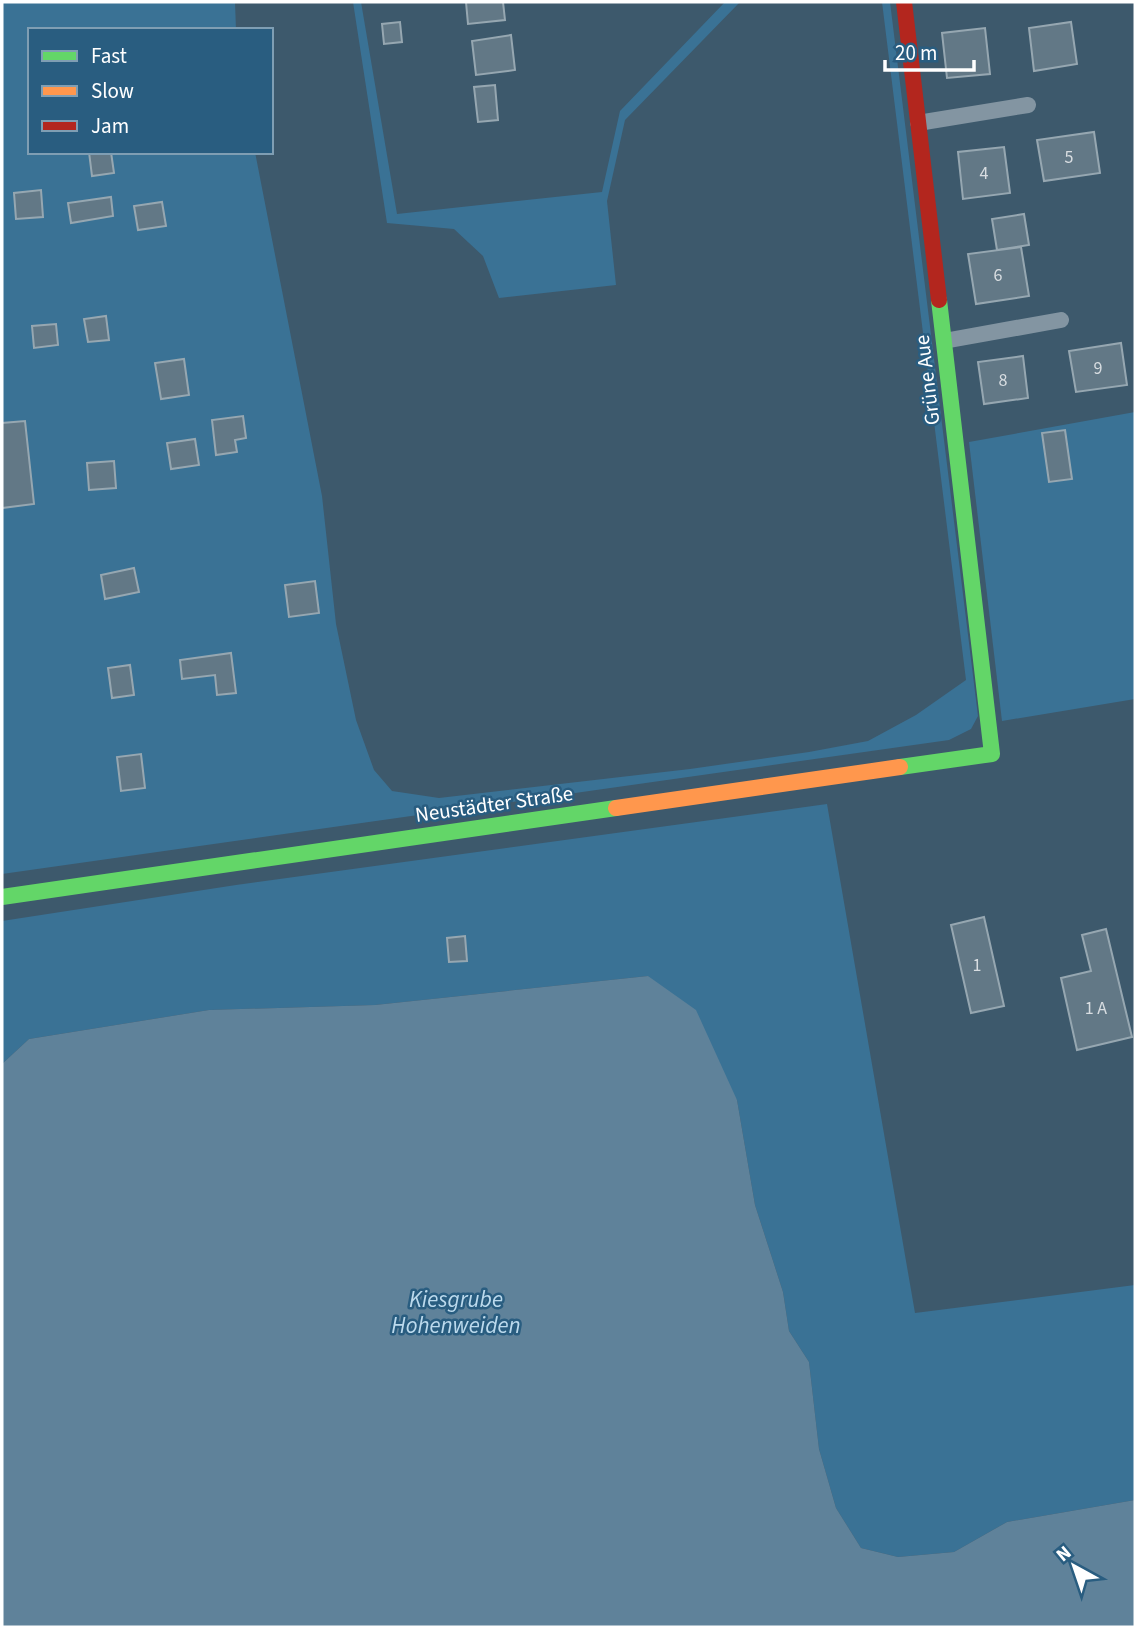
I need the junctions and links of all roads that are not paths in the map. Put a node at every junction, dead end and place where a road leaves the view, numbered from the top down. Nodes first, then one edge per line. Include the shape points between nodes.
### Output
1 (904, 2) edge
2 (1028, 105) dead end
3 (918, 123) junction
4 (1061, 320) dead end
5 (944, 341) junction
6 (992, 754) joint
7 (2, 897) edge

1 - 3 main road, Grüne Aue
2 - 3 lane
3 - 5 main road, Grüne Aue
4 - 5 lane
5 - 6 main road, Grüne Aue
6 - 7 main road, Neustädter Straße

